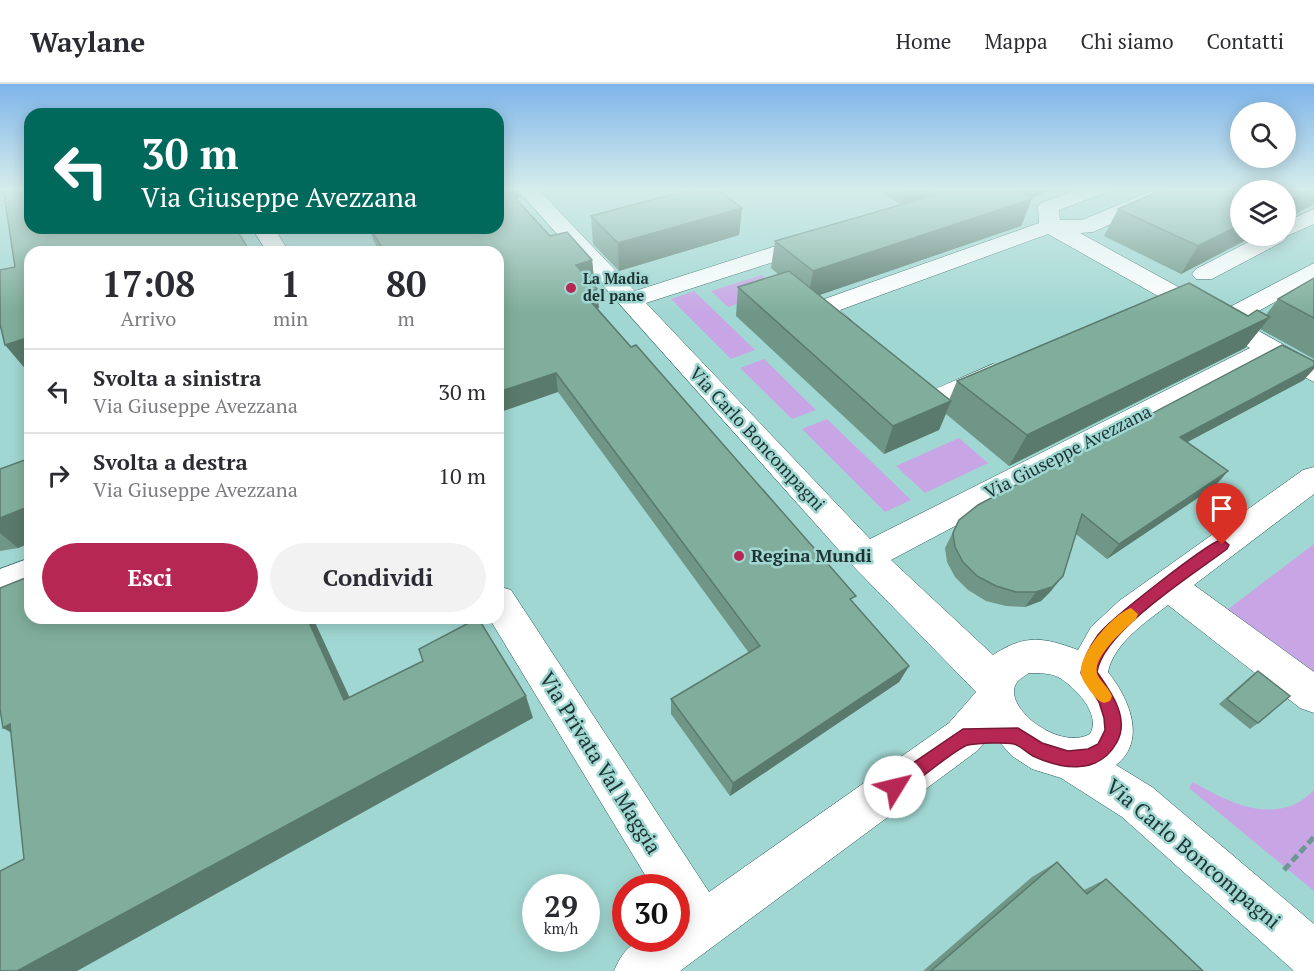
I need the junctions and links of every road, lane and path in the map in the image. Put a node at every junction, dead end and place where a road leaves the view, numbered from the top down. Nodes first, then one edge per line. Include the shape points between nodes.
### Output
1 (563, 229) edge
2 (1017, 229) edge
3 (1054, 229) edge
4 (831, 236) edge
5 (1257, 246) edge
6 (1314, 270) edge
7 (1204, 274) edge
8 (628, 301) junction
9 (1221, 322) junction
10 (1269, 348) junction
11 (1018, 362) edge
12 (1314, 373) edge
13 (1314, 478) edge
14 (866, 556) junction
15 (24, 574) edge
16 (0, 584) edge
17 (1167, 585) junction
18 (504, 610) edge
19 (1104, 639) junction
20 (1056, 658) junction
21 (1092, 681) junction
22 (996, 691) junction
23 (1314, 695) edge
24 (1018, 736) junction
25 (963, 737) junction
26 (1068, 759) junction
27 (1314, 837) edge
28 (1280, 875) dead end
29 (703, 925) junction
30 (1314, 956) edge
31 (639, 971) edge

1 - 8 street, Via Carlo Boncompagni
2 - 11 street via 822,308 932,401
3 - 9 street via 1156,298
4 - 8 street
5 - 7 street
6 - 9 street
8 - 14 street, Via Carlo Boncompagni
9 - 10 street
10 - 12 street
10 - 14 street, Via Giuseppe Avezzana
13 - 17 street
14 - 22 street, Via Carlo Boncompagni
15 - 16 street
17 - 19 street
17 - 23 street
18 - 29 street, Via Privata Val Maggia
19 - 20 street
19 - 21 street via 1090,663
20 - 21 street
20 - 22 street via 1023,656 1009,662 1000,672
21 - 26 street via 1110,708 1113,732 1104,750 1091,758
22 - 24 street via 999,711
22 - 25 street
24 - 25 street
24 - 26 street via 1038,750
25 - 29 street
26 - 30 street, Via Carlo Boncompagni via 1137,802
27 - 28 path
29 - 31 street

